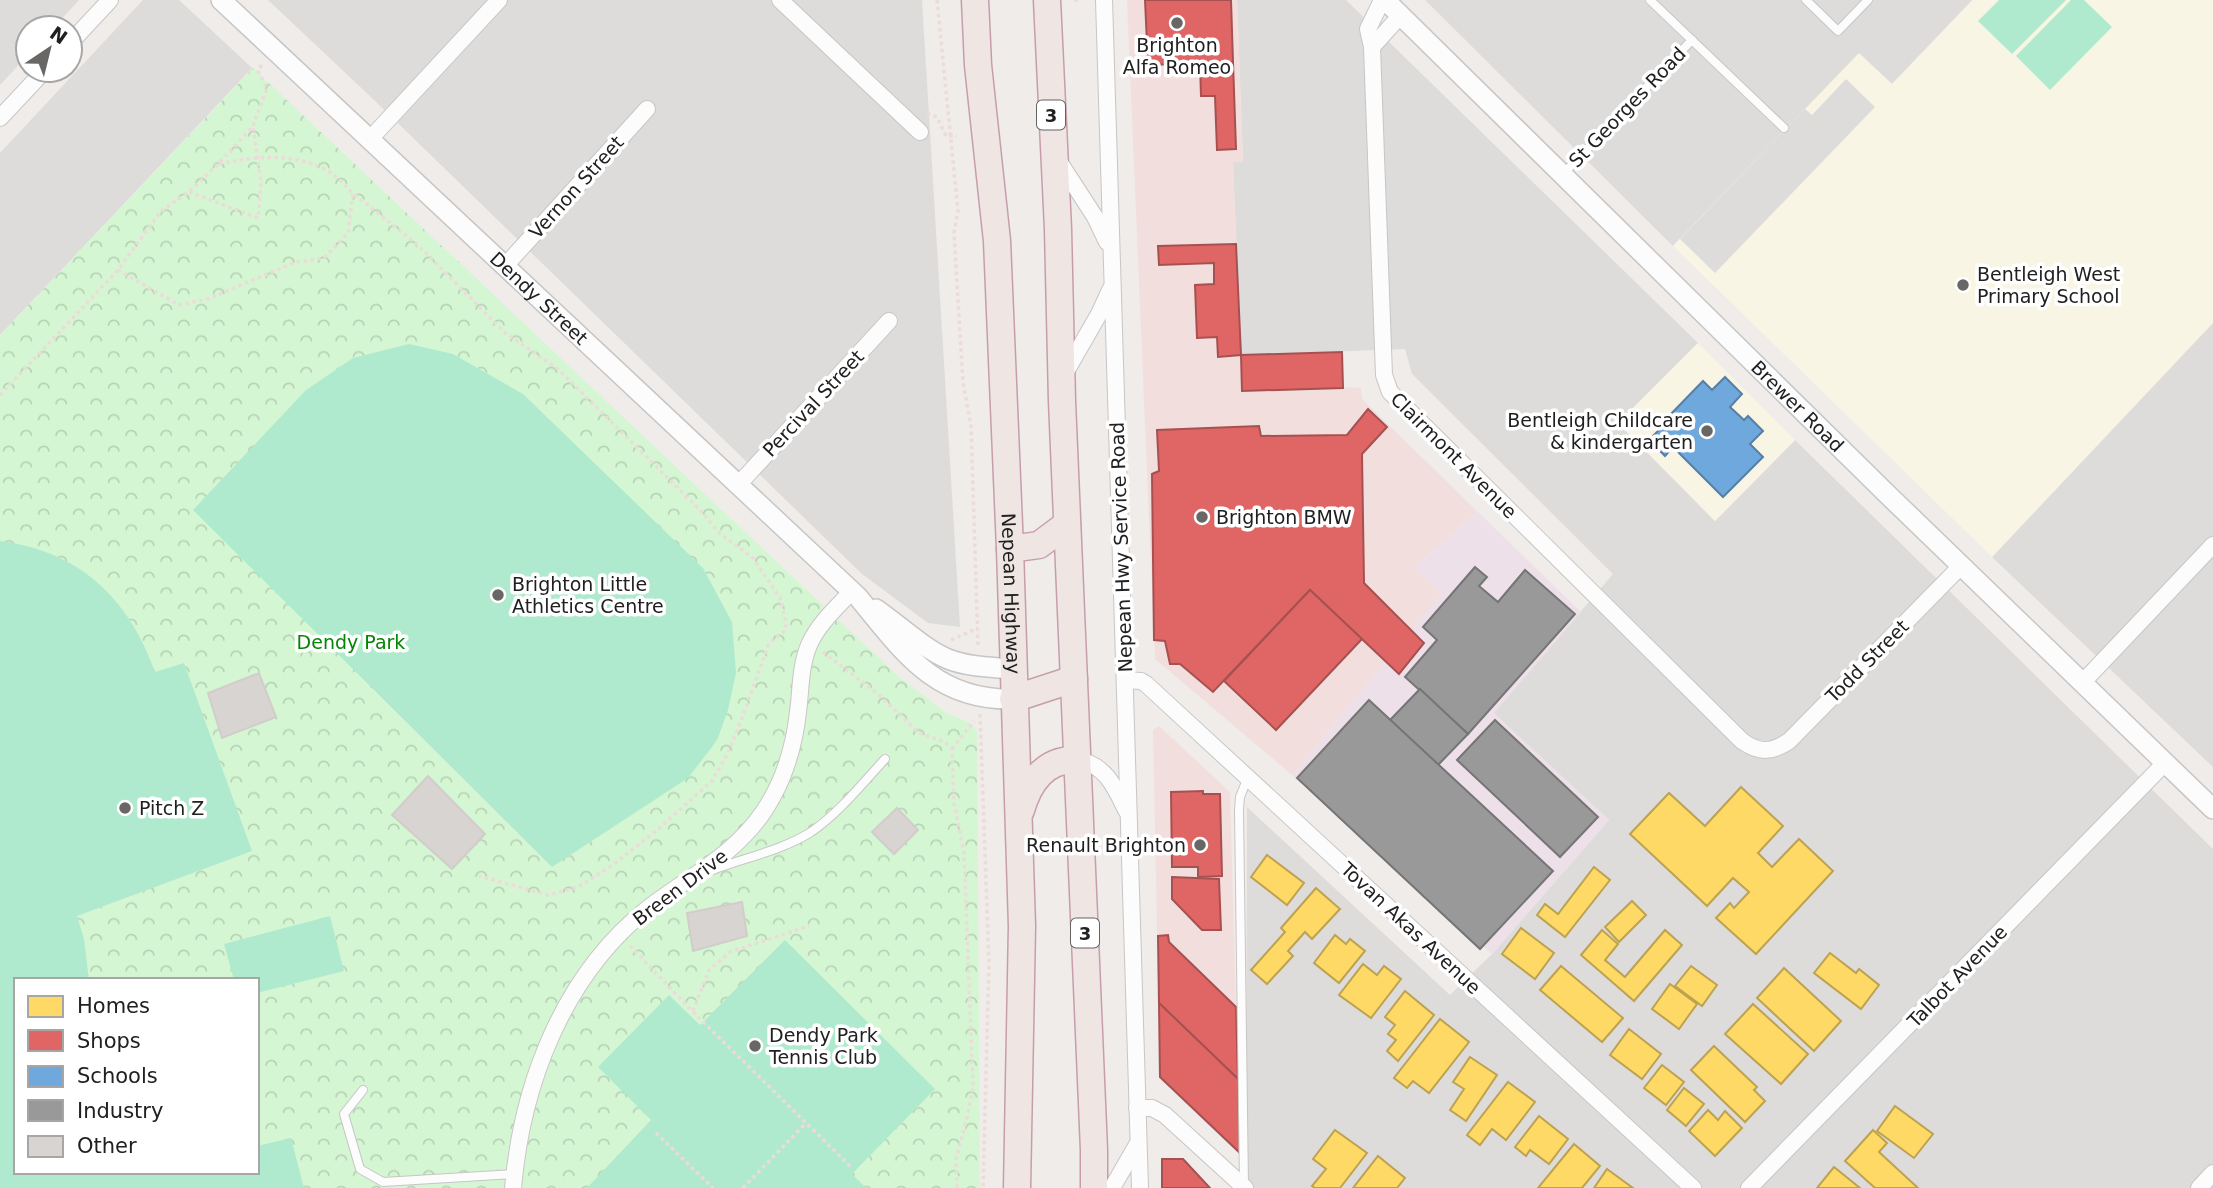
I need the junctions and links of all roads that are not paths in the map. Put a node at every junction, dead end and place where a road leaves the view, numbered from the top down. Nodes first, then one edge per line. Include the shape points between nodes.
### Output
1 (110, 0) edge
2 (221, 0) edge
3 (499, 0) edge
4 (780, 0) edge
5 (975, 0) edge
6 (991, 0) edge
7 (1047, 0) edge
8 (1104, 0) edge
9 (1384, 0) edge
10 (1650, 0) edge
11 (1806, 0) edge
12 (1868, 0) edge
13 (1401, 15) junction
14 (84, 28) edge
15 (1692, 40) junction
16 (1372, 47) junction
17 (978, 55) junction
18 (32, 84) edge
19 (647, 109) dead end
20 (0, 118) edge
21 (1784, 128) dead end
22 (920, 132) dead end
23 (370, 139) junction
24 (1053, 151) junction
25 (1563, 174) junction
26 (1111, 255) junction
27 (505, 266) junction
28 (1112, 277) junction
29 (889, 321) dead end
30 (1062, 379) junction
31 (738, 485) junction
32 (1067, 524) junction
33 (2213, 545) edge
34 (1010, 549) junction
35 (1961, 566) junction
36 (855, 594) junction
37 (1012, 668) junction
38 (1074, 678) junction
39 (1125, 680) junction
40 (2082, 683) junction
41 (1013, 699) junction
42 (1769, 751) joint
43 (885, 759) dead end
44 (1077, 760) junction
45 (2165, 764) junction
46 (1248, 777) junction
47 (2213, 809) edge
48 (1130, 817) junction
49 (1018, 822) junction
50 (694, 877) junction
51 (363, 1090) dead end
52 (1137, 1108) junction
53 (1139, 1141) junction
54 (2213, 1173) edge
55 (513, 1181) edge
56 (1017, 1188) edge
57 (1094, 1188) edge
58 (1112, 1188) edge
59 (1140, 1188) edge
60 (1244, 1188) edge
61 (1693, 1188) edge
62 (1749, 1188) edge
63 (2199, 1188) edge

1 - 14 street
2 - 23 street, Dendy Street
3 - 23 street
4 - 22 street
5 - 17 highway, Nepean Highway
6 - 17 highway
7 - 24 highway, 3
8 - 26 street, Nepean Hwy Service Road
9 - 13 street, Brewer Road
9 - 16 street, Clairmont Avenue via 1368,29
10 - 15 lane
11 - 12 lane via 1838,31
13 - 16 street
13 - 25 street, Brewer Road
15 - 21 lane
15 - 25 lane, St Georges Road
16 - 42 street, Clairmont Avenue via 1384,375 1390,392 1742,741
17 - 34 highway, Nepean Highway via 997,241
18 - 20 street
19 - 27 street, Vernon Street
23 - 27 street, Dendy Street
24 - 26 street, Nepean Hwy Service Road via 1096,217
24 - 30 highway, 3
25 - 35 street, Brewer Road
26 - 28 street, Nepean Hwy Service Road
27 - 31 street, Dendy Street
28 - 30 street, Nepean Hwy Service Road via 1099,314
28 - 39 street, Nepean Hwy Service Road
29 - 31 street, Percival Street
30 - 32 highway, 3
31 - 36 street, Dendy Street
32 - 34 highway via 1039,545
32 - 38 highway, 3
33 - 40 street
34 - 37 highway, Nepean Highway
35 - 40 street, Brewer Road
35 - 42 street, Todd Street via 1788,741
36 - 37 street, Dendy Street via 944,657
36 - 41 street, Dendy Street via 900,648 934,677 974,696
36 - 50 street, Breen Drive via 823,622 810,642 793,746 763,813 729,852
37 - 38 highway
37 - 41 highway, Nepean Highway
38 - 41 highway
38 - 44 highway, 3
39 - 46 street, Tovan Akas Avenue via 1146,684
39 - 48 street, Nepean Hwy Service Road
40 - 45 street, Brewer Road
41 - 49 highway, Nepean Highway
43 - 50 lane via 811,831 781,847
44 - 48 street, Nepean Hwy Service Road via 1091,762 1108,777
44 - 49 highway via 1057,761 1040,774 1026,795
44 - 57 highway, 3
45 - 47 street, Brewer Road
45 - 62 street, Talbot Avenue
46 - 60 lane via 1239,810
46 - 61 street, Tovan Akas Avenue
48 - 52 street, Nepean Hwy Service Road
49 - 56 highway, Nepean Highway via 1022,926
50 - 55 street, Breen Drive via 650,907 620,935 574,993 539,1063
51 - 55 lane via 344,1114 360,1169 383,1182
52 - 53 street, Nepean Hwy Service Road
52 - 60 street via 1152,1108 1165,1115
53 - 58 street
53 - 59 street, Nepean Hwy Service Road
54 - 63 street

